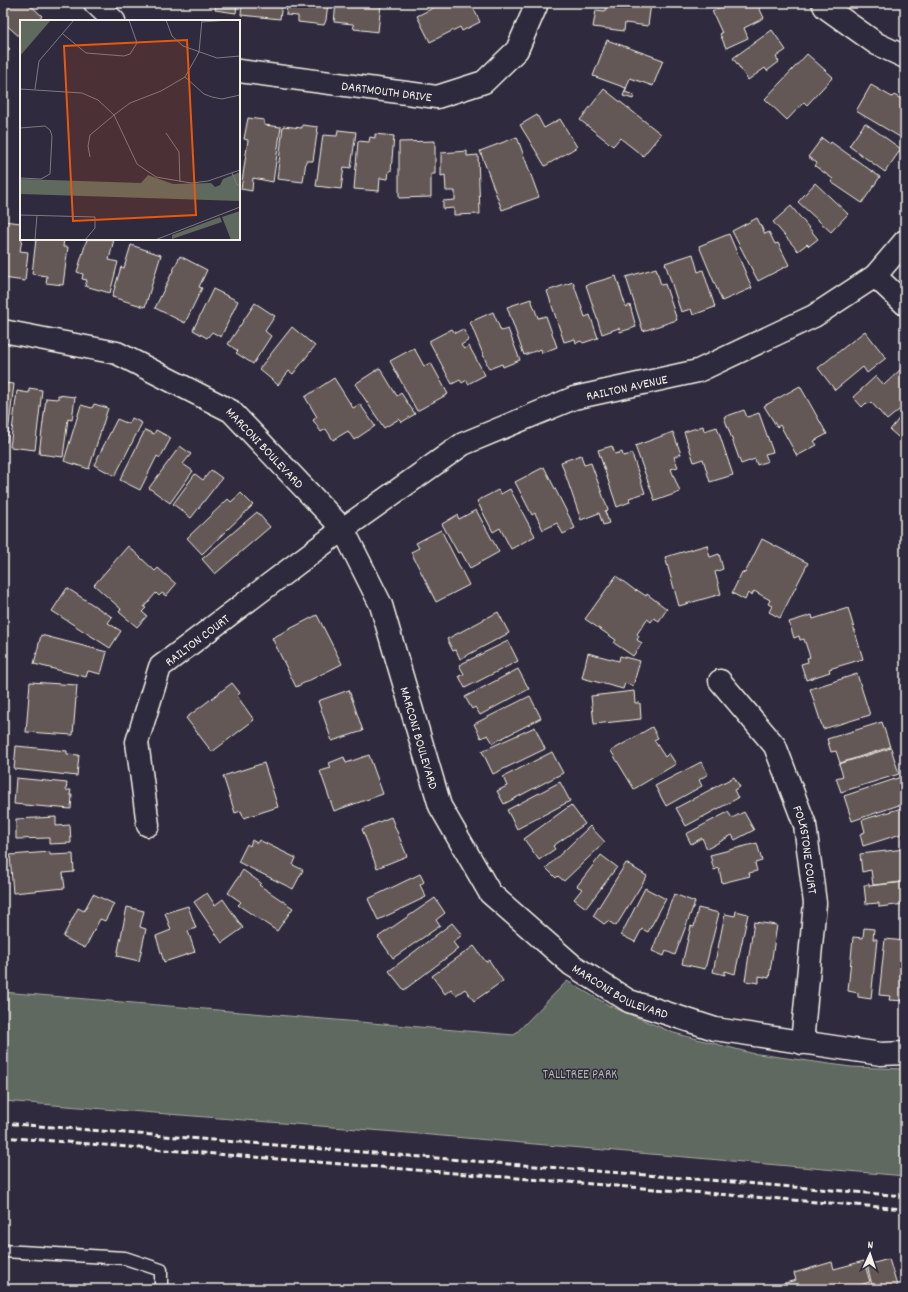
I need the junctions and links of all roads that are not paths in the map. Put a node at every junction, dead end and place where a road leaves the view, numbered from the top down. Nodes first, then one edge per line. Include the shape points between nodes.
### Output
1 (95, 3) edge
2 (535, 3) edge
3 (823, 3) edge
4 (113, 20) edge
5 (905, 57) edge
6 (240, 72) edge
7 (905, 241) edge
8 (875, 276) junction
9 (905, 304) edge
10 (3, 331) edge
11 (343, 529) junction
12 (720, 681) dead end
13 (148, 825) dead end
14 (802, 1043) junction
15 (905, 1053) edge
16 (3, 1251) edge
17 (161, 1289) edge

1 - 4 street
2 - 6 street, DARTMOUTH DRIVE via 536,6 517,50 484,82 437,97
3 - 5 street via 877,44
7 - 8 street, RAILTON AVENUE
8 - 9 street
8 - 11 street, RAILTON AVENUE via 814,316 698,371 574,398 463,444
10 - 11 street, MARCONI BOULEVARD via 117,353 231,411
11 - 13 street, RAILTON COURT via 160,667 137,742
11 - 14 street, MARCONI BOULEVARD via 381,605 440,806 490,893 572,966 629,1001 715,1030
12 - 14 street, FOLKSTONE COURT via 775,746 805,825 815,903
14 - 15 street, MARCONI BOULEVARD via 881,1054
16 - 17 lane via 125,1258 161,1270

